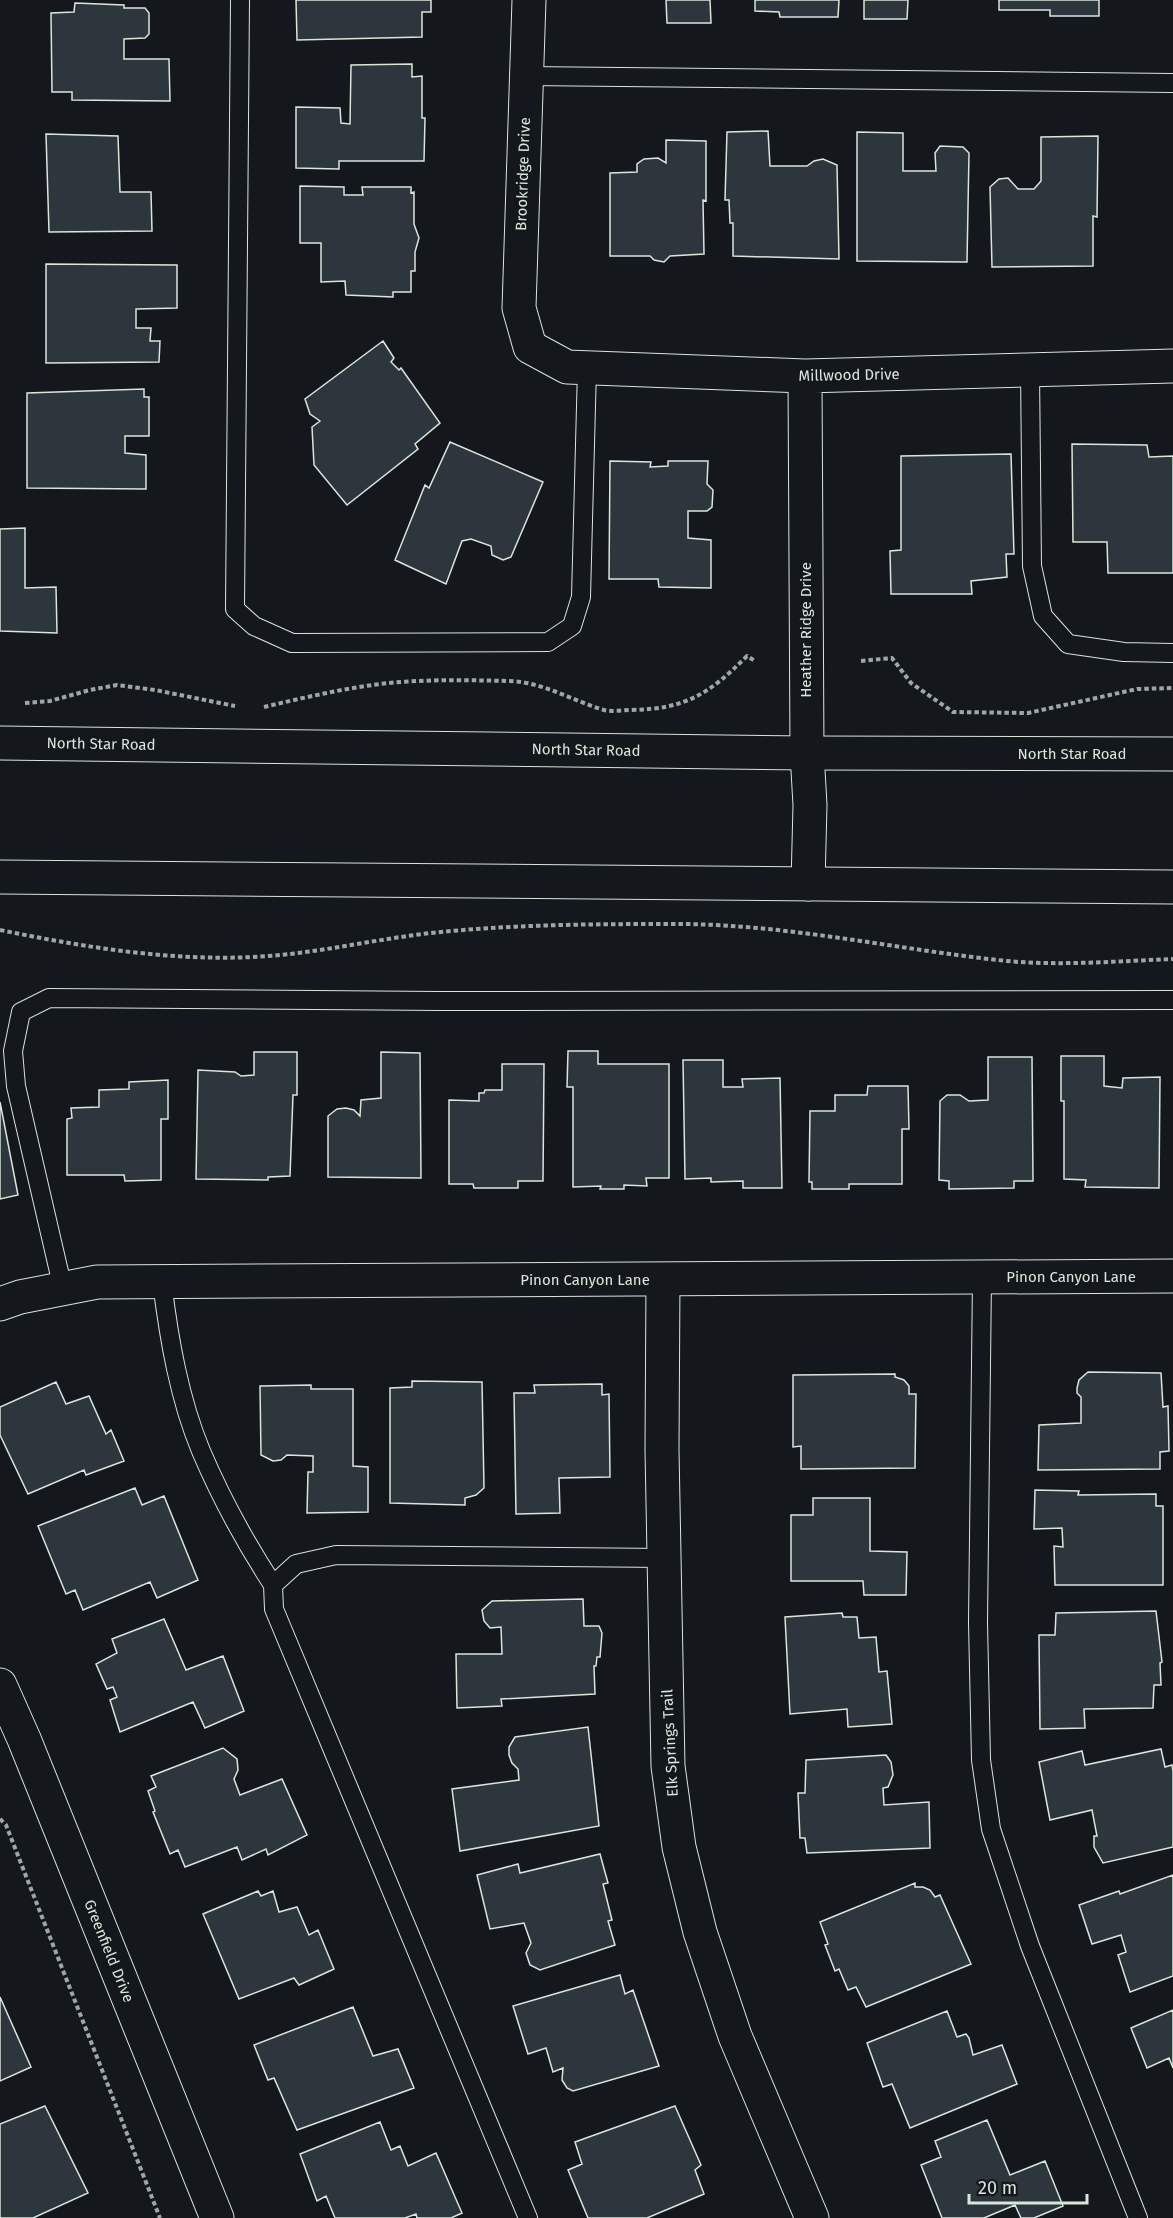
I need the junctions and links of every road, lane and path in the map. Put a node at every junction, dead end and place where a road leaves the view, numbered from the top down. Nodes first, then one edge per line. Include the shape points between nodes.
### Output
1 (240, 0) edge
2 (529, 0) edge
3 (526, 76) junction
4 (1173, 83) edge
5 (530, 347) joint
6 (1173, 366) edge
7 (587, 368) junction
8 (1030, 370) junction
9 (805, 376) junction
10 (1173, 652) edge
11 (861, 661) dead end
12 (755, 662) dead end
13 (1173, 688) edge
14 (23, 704) dead end
15 (245, 706) dead end
16 (254, 707) dead end
17 (0, 743) edge
18 (807, 753) junction
19 (1173, 754) edge
20 (0, 876) edge
21 (808, 884) junction
22 (1173, 887) edge
23 (0, 930) edge
24 (1173, 959) edge
25 (1173, 1000) edge
26 (1173, 1276) edge
27 (982, 1278) junction
28 (663, 1279) junction
29 (162, 1282) junction
30 (63, 1289) junction
31 (0, 1304) edge
32 (664, 1558) junction
33 (273, 1585) junction
34 (0, 1685) edge
35 (12, 1743) edge
36 (0, 1819) edge
37 (160, 2218) edge
38 (217, 2218) edge
39 (528, 2218) edge
40 (812, 2218) edge
41 (1138, 2218) edge

1 - 7 lane via 236,609 254,626 292,643 548,642 572,626 581,597
2 - 3 street, Brookridge Drive
3 - 4 lane
3 - 5 street, Brookridge Drive via 519,308
5 - 7 street, Millwood Drive via 567,367
6 - 8 street, Millwood Drive
7 - 9 street, Millwood Drive
8 - 9 street, Millwood Drive
8 - 10 lane via 1032,566 1043,616 1068,644 1124,652
9 - 18 street, Heather Ridge Drive
11 - 13 path via 891,658 911,683 953,712 1028,713 1137,689
12 - 16 path via 747,656 705,694 641,710 606,711 565,694 512,681 382,684
14 - 15 path via 117,686
17 - 18 street, North Star Road
18 - 19 street, North Star Road
18 - 21 street, Heather Ridge Drive
20 - 21 street
21 - 22 street
23 - 24 path via 153,956 254,957 452,931 687,924 788,931 1011,962
25 - 30 lane via 439,1002 49,998 21,1012 13,1051 16,1086
26 - 27 street, Pinon Canyon Lane
27 - 28 street, Pinon Canyon Lane
27 - 41 lane via 978,1623 981,1760 991,1829 1030,1946
28 - 29 street, Pinon Canyon Lane
28 - 32 street, Elk Springs Trail
29 - 30 street, Pinon Canyon Lane via 97,1282
29 - 33 lane via 181,1389 200,1449 224,1502
30 - 31 street, Pinon Canyon Lane
32 - 33 lane via 336,1555 296,1564
32 - 40 street, Elk Springs Trail via 668,1766 679,1847 700,1932 735,2036
33 - 39 lane via 274,1609
34 - 35 street, Greenfield Drive
35 - 38 street, Greenfield Drive
36 - 37 path via 6,1825

